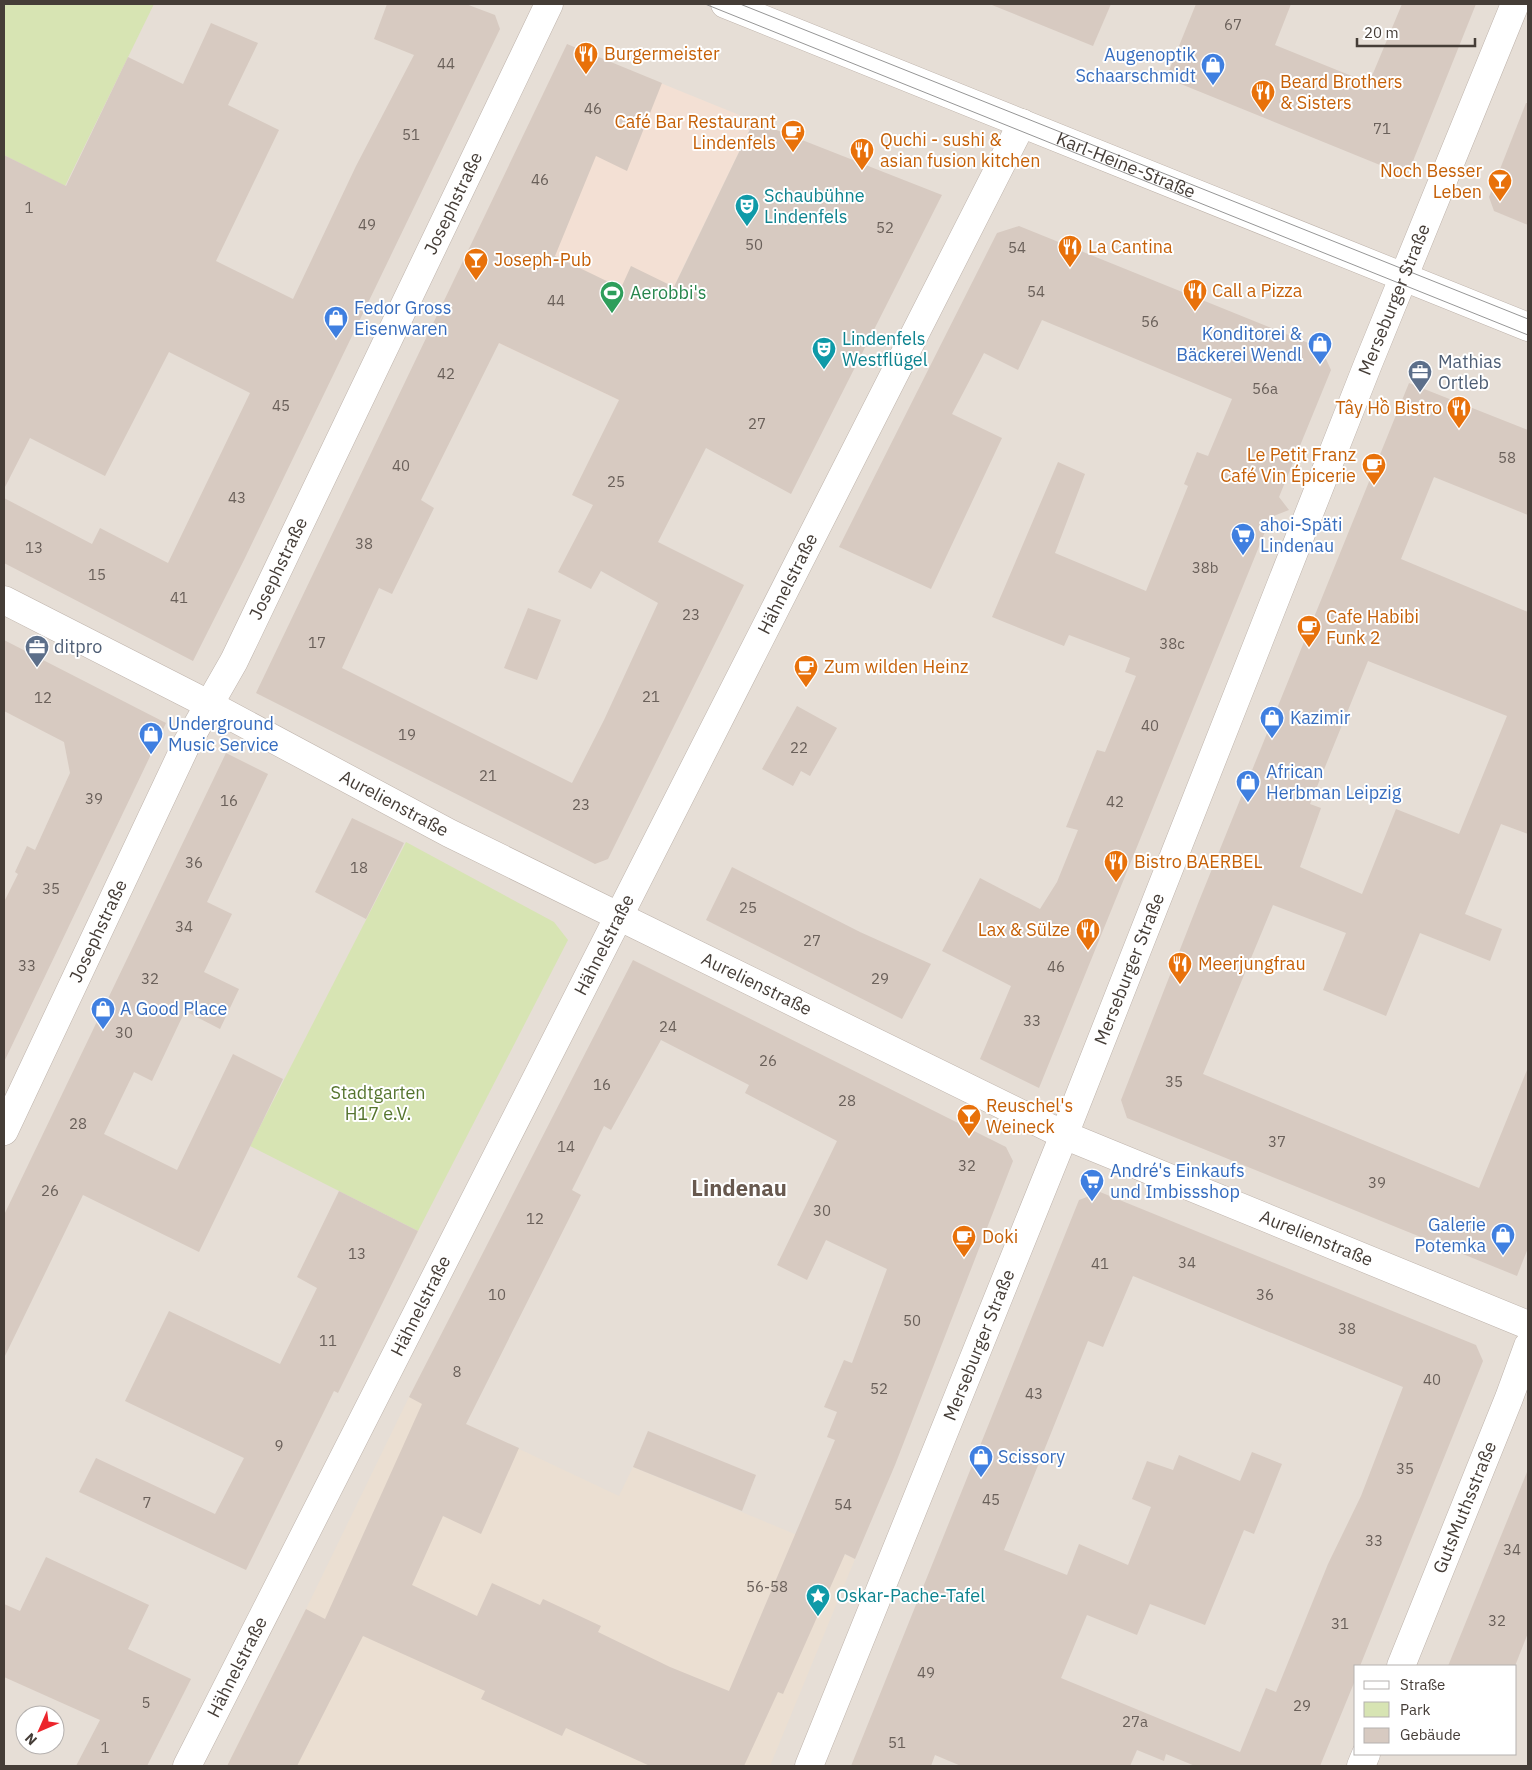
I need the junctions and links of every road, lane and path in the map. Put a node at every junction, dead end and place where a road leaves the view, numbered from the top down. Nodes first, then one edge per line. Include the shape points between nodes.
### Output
1 (549, 4) edge
2 (725, 4) edge
3 (1515, 4) edge
4 (1022, 124) junction
5 (1404, 277) junction
6 (1528, 326) edge
7 (4, 600) edge
8 (210, 705) junction
9 (618, 917) junction
10 (4, 1131) edge
11 (1064, 1135) junction
12 (1528, 1325) edge
13 (1528, 1346) edge
14 (1401, 1665) edge
15 (187, 1766) edge
16 (809, 1766) edge

1 - 8 street, Josephstraße
2 - 4 street, Karl-Heine-Straße
3 - 5 street, Merseburger Straße
4 - 5 street, Karl-Heine-Straße
4 - 9 street, Hähnelstraße
5 - 6 street, Karl-Heine-Straße
5 - 11 street, Merseburger Straße
7 - 8 street, Aurelienstraße
8 - 9 street, Aurelienstraße via 449,833
8 - 10 street, Josephstraße via 186,745
9 - 11 street, Aurelienstraße
9 - 15 street, Hähnelstraße
11 - 12 street, Aurelienstraße
11 - 16 street, Merseburger Straße
13 - 14 street, GutsMuthsstraße

